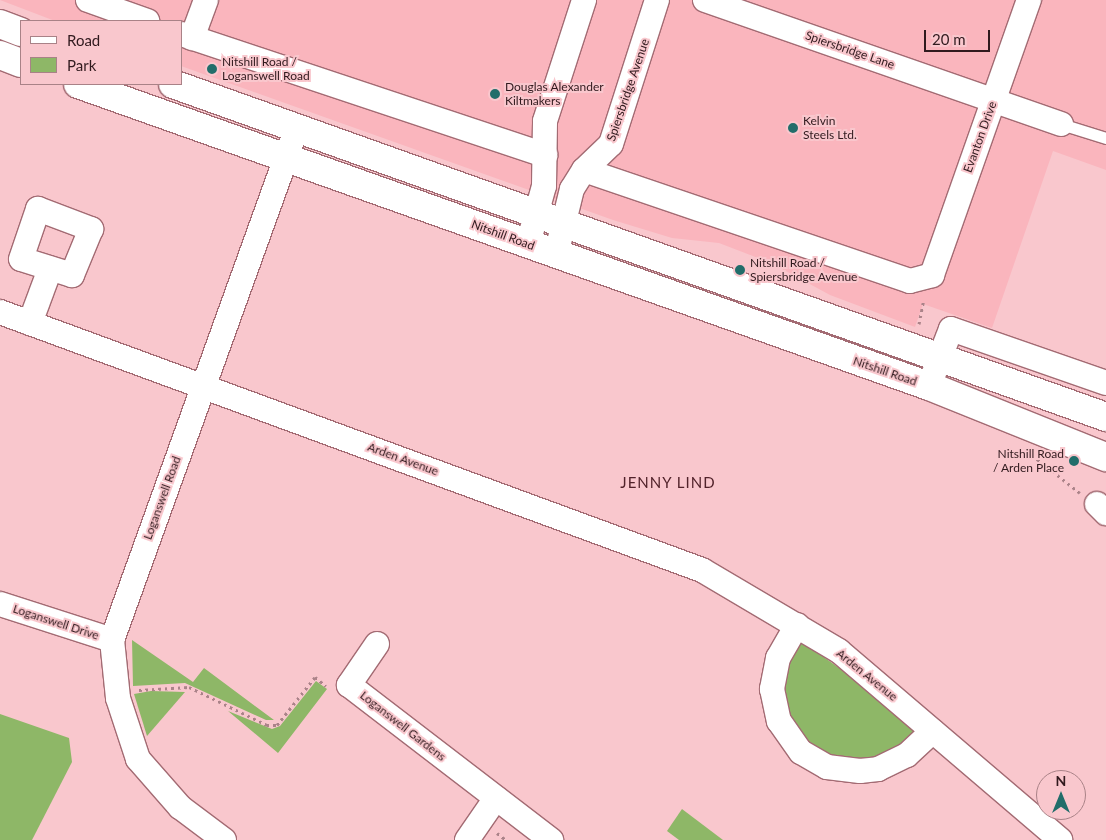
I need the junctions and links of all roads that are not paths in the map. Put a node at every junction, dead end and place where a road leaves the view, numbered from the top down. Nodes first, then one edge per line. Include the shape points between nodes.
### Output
1 (88, 0) edge
2 (206, 0) edge
3 (584, 0) edge
4 (657, 0) edge
5 (705, 0) edge
6 (1029, 0) edge
7 (144, 20) edge
8 (0, 24) edge
9 (20, 32) edge
10 (187, 36) edge
11 (0, 55) edge
12 (20, 63) edge
13 (81, 85) edge
14 (176, 85) edge
15 (994, 100) junction
16 (1061, 124) joint
17 (296, 130) junction
18 (1106, 138) edge
19 (545, 154) junction
20 (286, 156) junction
21 (584, 170) junction
22 (535, 215) junction
23 (563, 225) junction
24 (528, 244) junction
25 (556, 255) junction
26 (50, 269) dead end
27 (0, 312) edge
28 (30, 323) junction
29 (942, 357) junction
30 (1106, 383) edge
31 (202, 386) junction
32 (929, 386) junction
33 (1106, 417) edge
34 (1106, 457) edge
35 (0, 604) edge
36 (798, 625) junction
37 (112, 640) junction
38 (377, 644) dead end
39 (933, 731) junction
40 (496, 798) junction
41 (224, 840) edge
42 (467, 840) edge
43 (551, 840) edge
44 (1060, 840) edge

1 - 7 street
2 - 10 street
3 - 19 street via 545,121
4 - 21 street, Spiersbridge Avenue via 611,144
5 - 15 street, Spiersbridge Lane
6 - 15 street, Evanton Drive
8 - 9 main road
10 - 19 street
11 - 12 main road
13 - 20 main road, Nitshill Road
14 - 17 main road
15 - 16 street, Spiersbridge Lane
15 - 21 street, Evanton Drive via 932,275 910,281
16 - 18 lane
17 - 20 street, Loganswell Road
17 - 22 main road
19 - 22 street via 544,186
20 - 24 main road, Nitshill Road
20 - 31 street, Loganswell Road
21 - 23 street, Spiersbridge Avenue via 569,195
22 - 23 main road
22 - 24 street
23 - 25 street, Spiersbridge Avenue
23 - 29 main road
24 - 25 main road, Nitshill Road
25 - 32 main road, Nitshill Road
26 - 28 street
27 - 28 street, Arden Avenue
28 - 31 street, Arden Avenue
29 - 30 street, Nitshill Road via 951,329
29 - 32 street, Nitshill Road
29 - 33 main road
31 - 36 street, Arden Avenue via 693,566
31 - 37 street, Loganswell Road
32 - 34 main road, Nitshill Road
35 - 37 street, Loganswell Drive
36 - 39 street, Arden Avenue via 839,651
36 - 39 street via 778,658 772,689 779,721 801,752 827,767 860,772 894,763
37 - 41 street, Loganswell Road via 116,692 125,728 138,759 180,807
38 - 40 street, Loganswell Gardens via 349,684
39 - 44 street, Arden Avenue
40 - 42 street
40 - 43 street, Loganswell Gardens

